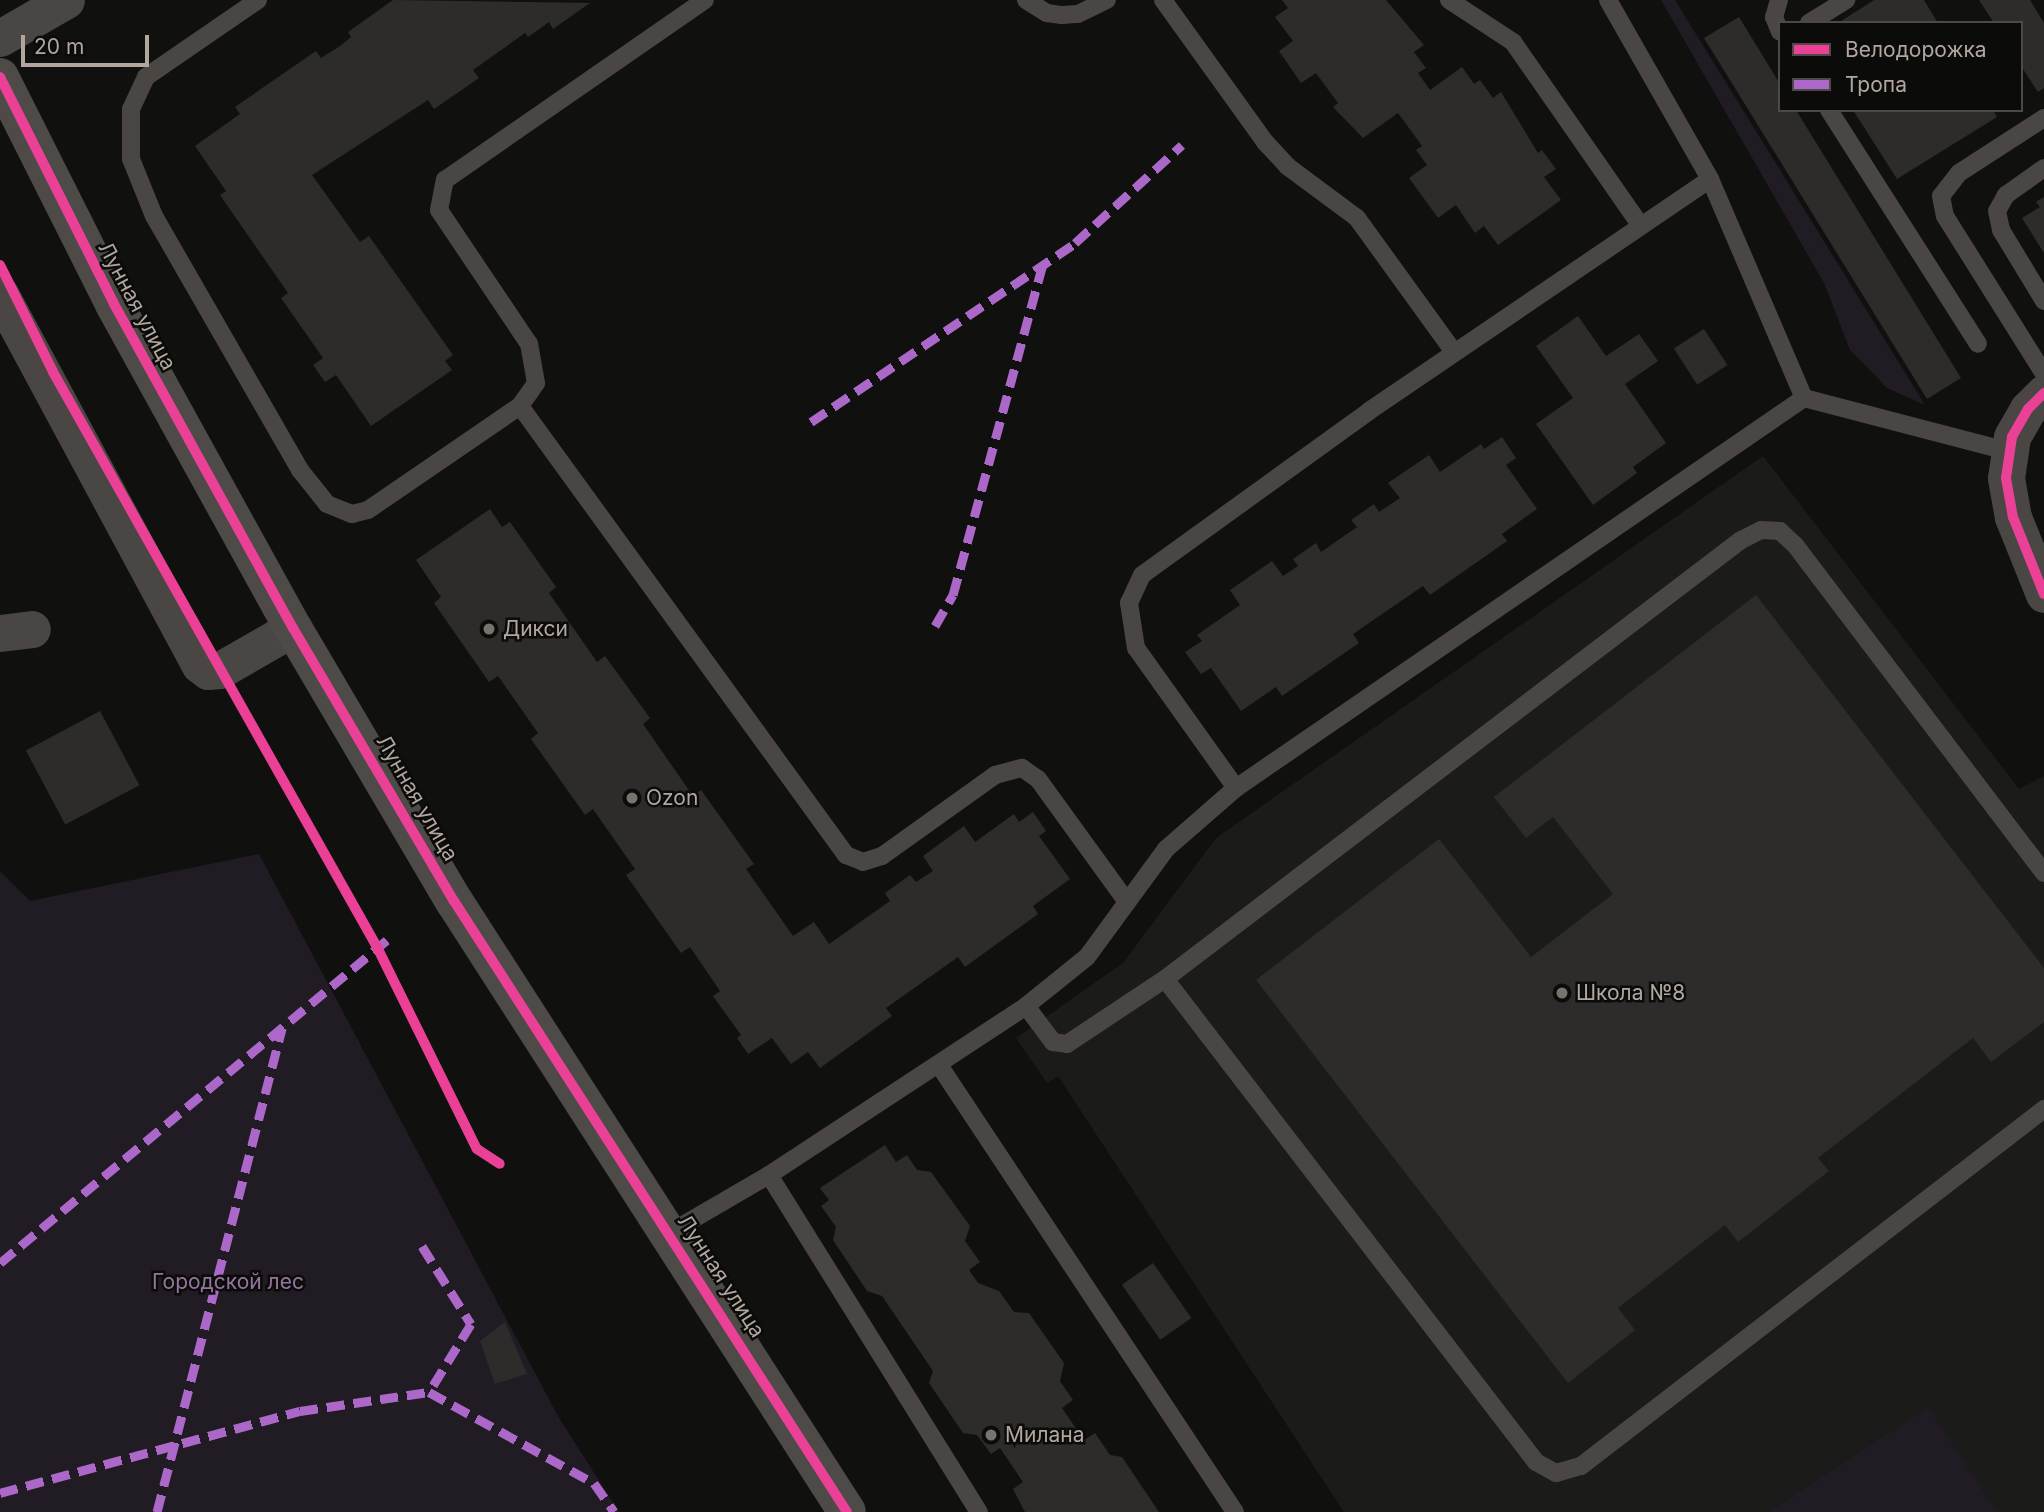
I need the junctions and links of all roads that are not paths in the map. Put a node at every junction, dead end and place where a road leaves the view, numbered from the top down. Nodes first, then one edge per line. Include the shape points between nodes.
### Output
1 (66, 0) edge
2 (258, 0) edge
3 (705, 0) edge
4 (1026, 0) edge
5 (1107, 0) edge
6 (1163, 0) edge
7 (1449, 0) edge
8 (1608, 0) edge
9 (1779, 0) edge
10 (1846, 0) edge
11 (1812, 21) edge
12 (1778, 27) edge
13 (0, 38) edge
14 (0, 77) edge
15 (1830, 112) edge
16 (2044, 118) edge
17 (2044, 168) edge
18 (1710, 179) junction
19 (1641, 226) junction
20 (0, 294) edge
21 (2044, 301) edge
22 (1978, 344) dead end
23 (1454, 352) junction
24 (2044, 374) edge
25 (2044, 393) edge
26 (1804, 398) junction
27 (520, 407) junction
28 (2008, 452) junction
29 (2044, 594) edge
30 (293, 628) junction
31 (1236, 788) junction
32 (2044, 873) edge
33 (1127, 902) junction
34 (1165, 979) junction
35 (1026, 1006) junction
36 (939, 1065) junction
37 (2044, 1109) edge
38 (769, 1175) junction
39 (671, 1232) junction
40 (847, 1512) edge
41 (979, 1512) edge
42 (1235, 1512) edge

1 - 13 street
2 - 27 lane via 146,77 133,97 128,142 135,177 153,216 305,478 336,510 360,513
3 - 27 lane via 453,173 440,190 439,210 445,221 535,357 536,383
4 - 5 lane via 1047,13 1062,15 1078,14
6 - 23 lane via 1265,142 1287,166 1357,218
7 - 19 lane via 1513,43
8 - 18 lane
9 - 12 lane via 1774,18
10 - 11 lane
14 - 30 street, Лунная улица via 114,304
15 - 22 lane
16 - 24 lane via 1959,173 1941,196 1945,216
17 - 21 lane via 2006,195 1997,211 2001,230
18 - 19 lane
18 - 26 lane
19 - 23 lane
20 - 30 street via 200,665 208,671 220,670
23 - 31 lane via 1167,553 1134,588 1129,617 1136,648
25 - 28 street via 2018,425
26 - 28 lane
26 - 31 lane
27 - 33 lane via 846,855 863,862 882,856 995,775 1022,768 1038,779
28 - 29 street via 2006,478 2013,517
30 - 39 street, Лунная улица via 454,901
31 - 33 lane via 1177,836
32 - 34 lane via 1796,546 1780,531 1760,530
33 - 35 lane via 1087,957
34 - 35 lane via 1067,1044 1053,1042
34 - 37 lane via 1536,1462 1556,1474 1581,1466
35 - 36 lane
36 - 38 lane
36 - 42 lane
38 - 39 lane
38 - 41 lane
39 - 40 street, Лунная улица

